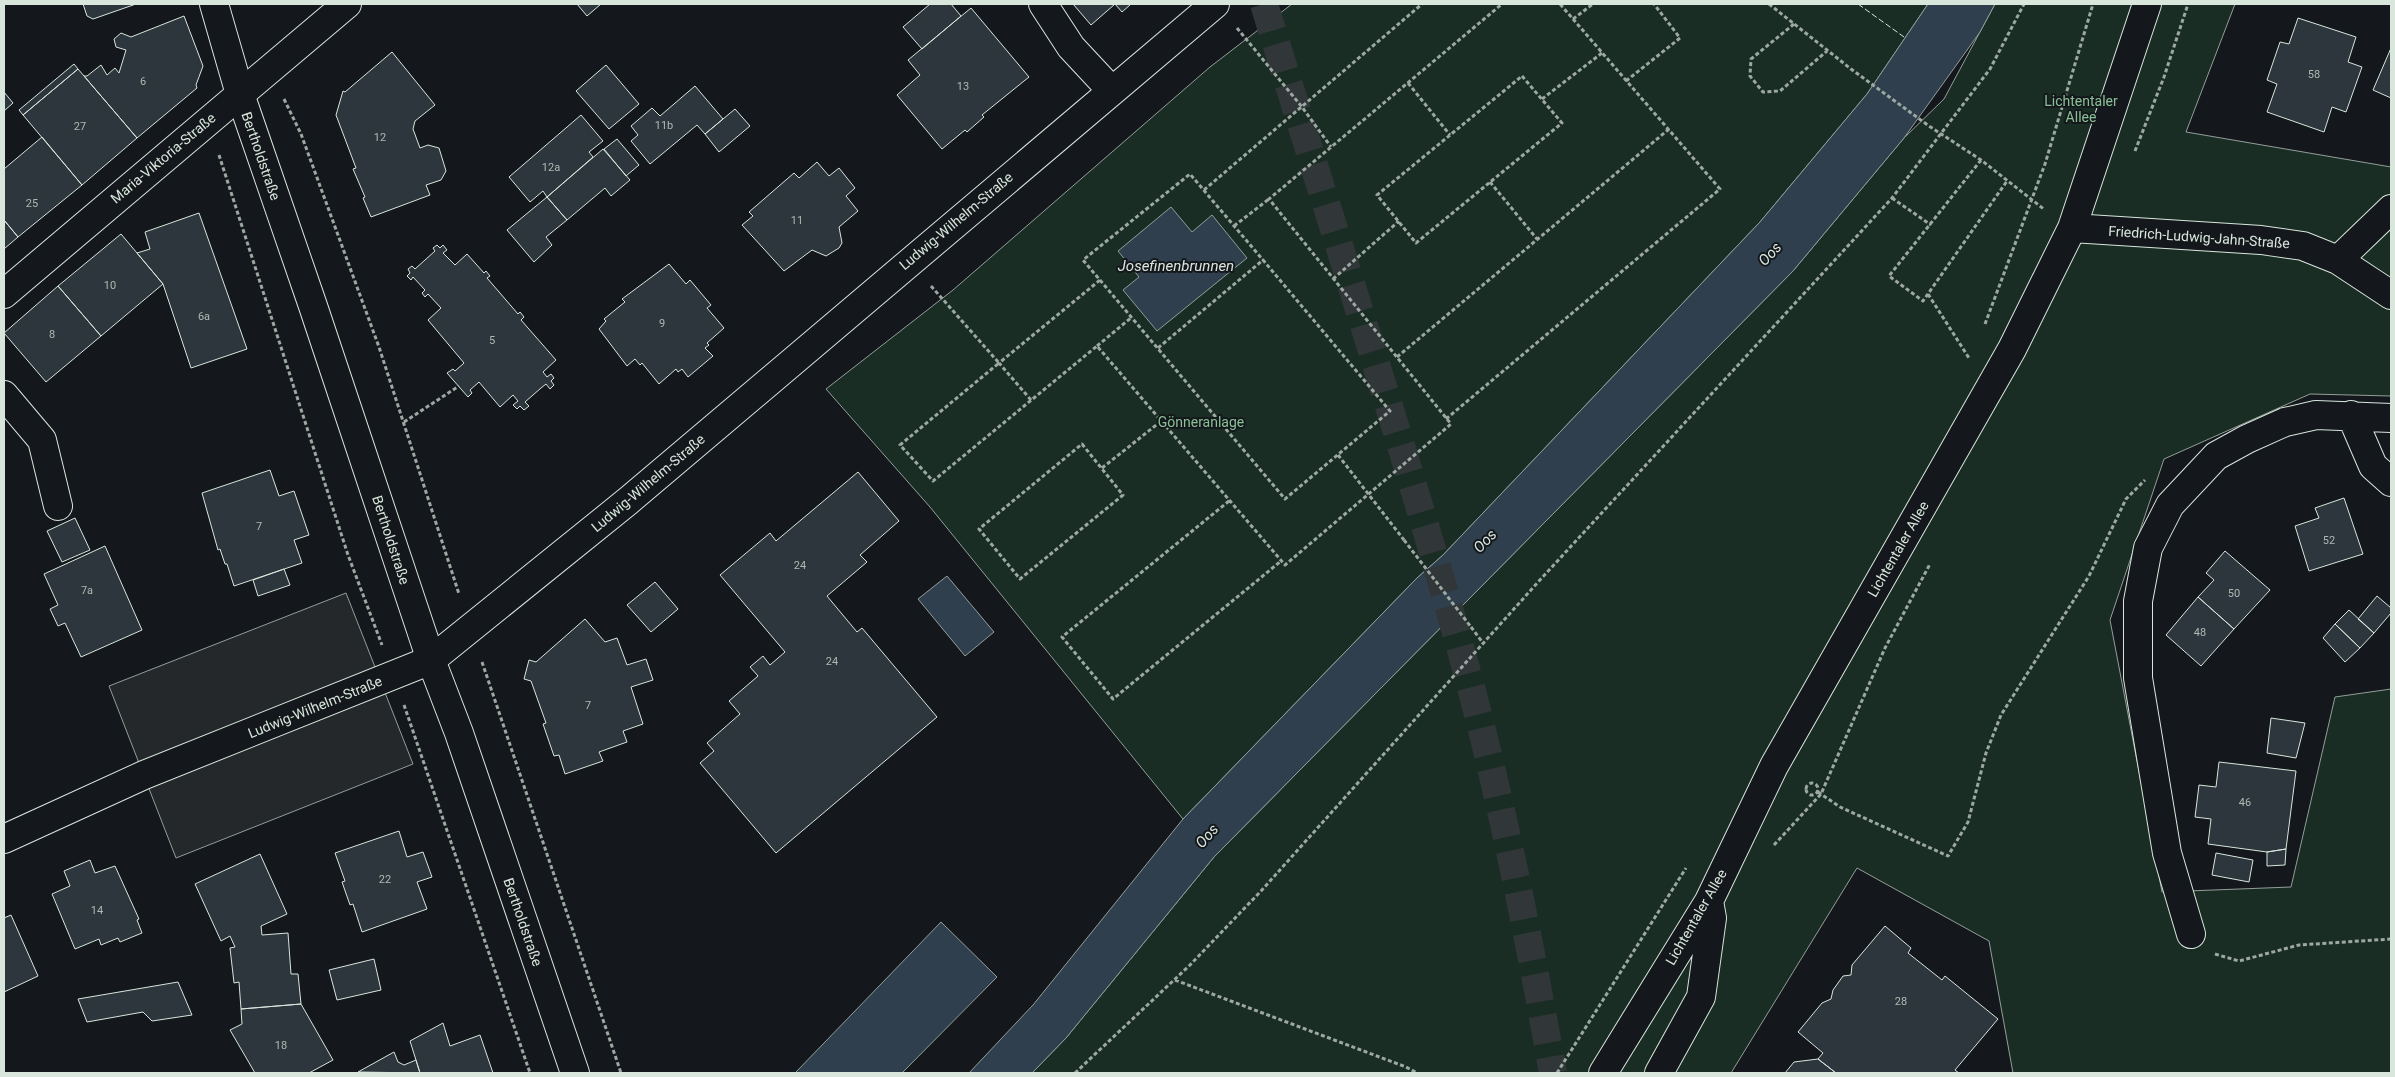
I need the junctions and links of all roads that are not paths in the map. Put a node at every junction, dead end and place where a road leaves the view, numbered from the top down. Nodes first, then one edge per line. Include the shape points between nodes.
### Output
1 (214, 4) edge
2 (347, 4) edge
3 (1042, 4) edge
4 (1215, 4) edge
5 (2147, 4) edge
6 (1112, 90) junction
7 (240, 94) junction
8 (2391, 209) edge
9 (2072, 228) junction
10 (2338, 260) junction
11 (4, 294) edge
12 (2391, 295) edge
13 (4, 395) edge
14 (2351, 415) junction
15 (2391, 418) edge
16 (2391, 482) edge
17 (58, 506) dead end
18 (432, 660) junction
19 (4, 839) edge
20 (1709, 901) junction
21 (2191, 934) dead end
22 (575, 1073) edge
23 (1603, 1073) edge
24 (1659, 1073) edge

1 - 7 street, Bertholdstraße
2 - 7 street, Maria-Viktoria-Straße
3 - 6 street via 1071,47
4 - 6 street, Ludwig-Wilhelm-Straße
5 - 9 street, Lichtentaler Allee
6 - 18 street, Ludwig-Wilhelm-Straße via 628,501
7 - 11 street, Maria-Viktoria-Straße
7 - 18 street, Bertholdstraße
8 - 10 street
9 - 10 street, Friedrich-Ludwig-Jahn-Straße via 2261,240 2303,246
9 - 20 street, Lichtentaler Allee via 2012,348 1774,766
10 - 12 street
13 - 17 street via 42,440
14 - 15 street
14 - 16 street via 2373,466
14 - 21 street via 2316,415 2285,422 2216,456 2170,505 2148,548 2138,601 2138,678 2167,853
18 - 19 street, Ludwig-Wilhelm-Straße via 144,775
18 - 22 street, Bertholdstraße
20 - 23 street, Lichtentaler Allee
20 - 24 street via 1712,918 1701,997

